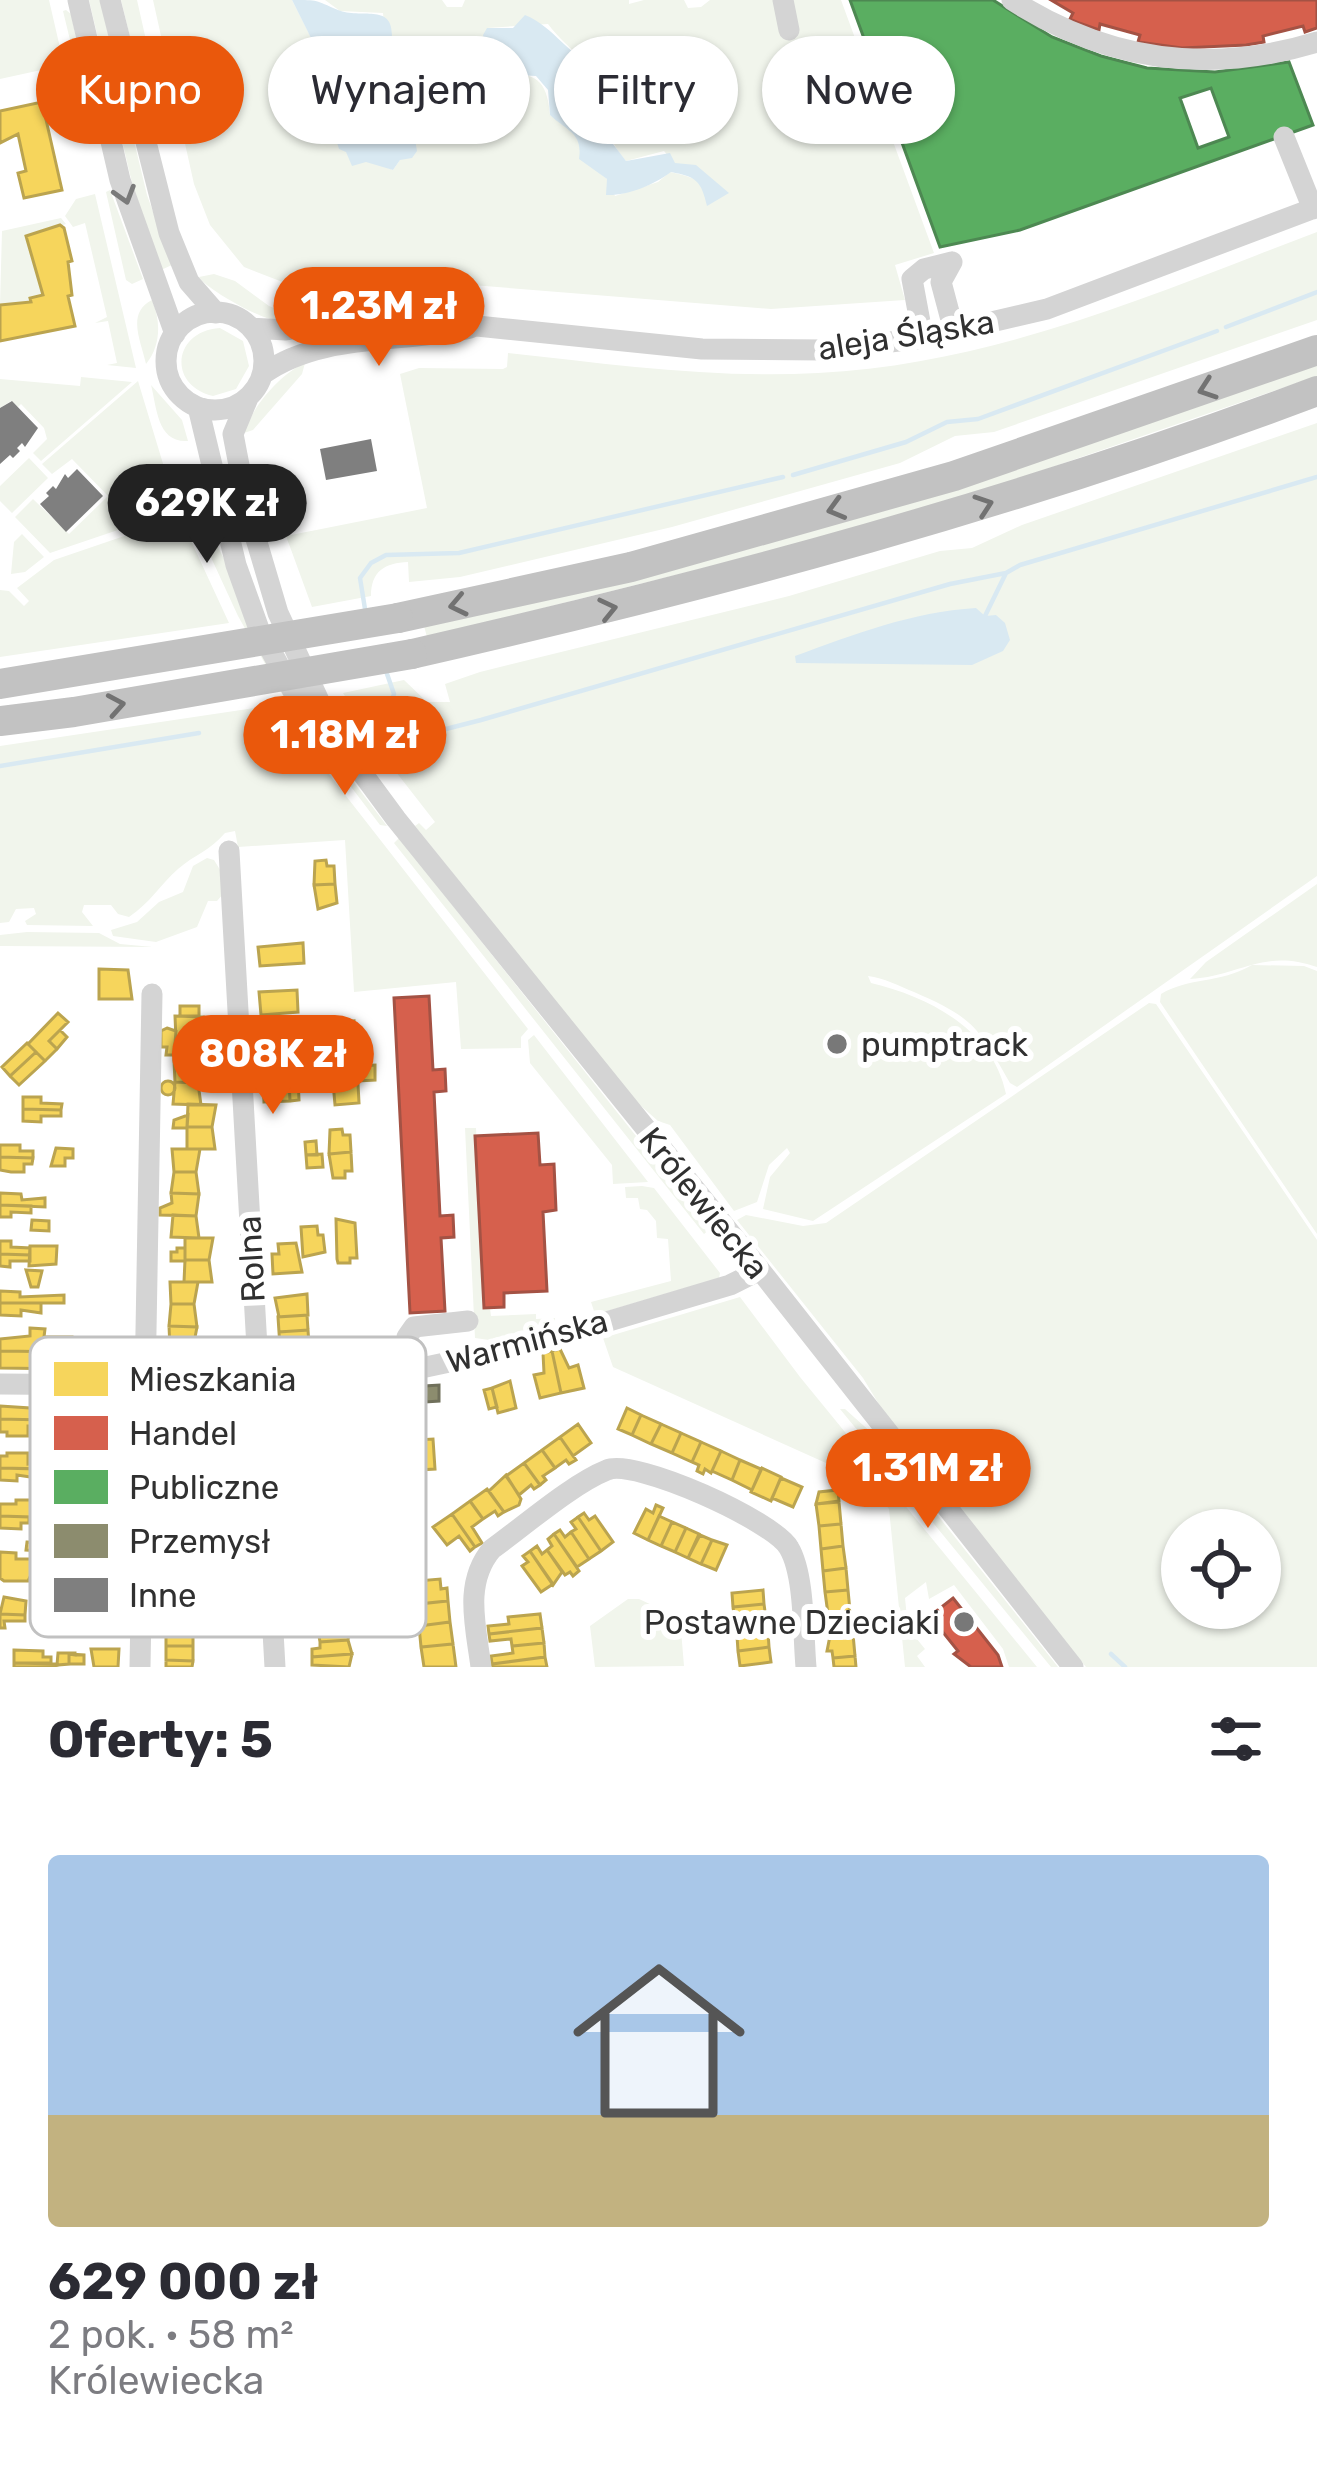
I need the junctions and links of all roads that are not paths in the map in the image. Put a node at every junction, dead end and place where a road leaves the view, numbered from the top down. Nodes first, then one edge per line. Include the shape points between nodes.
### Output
1 (78, 0) edge
2 (110, 0) edge
3 (783, 0) edge
4 (1012, 0) edge
5 (789, 30) dead end
6 (1317, 41) edge
7 (1284, 137) dead end
8 (1315, 208) edge
9 (216, 313) junction
10 (476, 326) junction
11 (251, 328) junction
12 (954, 332) junction
13 (175, 334) junction
14 (923, 338) junction
15 (1317, 350) edge
16 (263, 374) junction
17 (1317, 392) edge
18 (248, 398) junction
19 (198, 407) junction
20 (0, 684) edge
21 (0, 721) edge
22 (337, 739) junction
23 (229, 851) dead end
24 (152, 994) dead end
25 (760, 1270) junction
26 (468, 1321) dead end
27 (147, 1337) edge
28 (254, 1337) edge
29 (407, 1337) edge
30 (426, 1367) edge
31 (0, 1384) edge
32 (30, 1384) edge
33 (141, 1637) edge
34 (273, 1637) edge
35 (140, 1667) edge
36 (275, 1667) edge
37 (481, 1667) edge
38 (806, 1667) edge
39 (1073, 1667) edge

1 -> 13 street via 120,180
2 - 9 street via 169,233 192,288
3 - 5 street
4 - 6 street via 1095,43 1169,60 1236,60
7 - 8 street
8 - 12 street, aleja Śląska via 1047,309
9 - 11 street
9 - 13 street
10 - 11 street, aleja Śląska via 425,312
10 - 14 street, aleja Śląska via 757,351
10 - 16 street, aleja Śląska via 315,350
11 - 16 street
12 - 14 street, aleja Śląska
12 - 14 street via 941,282 952,262 912,279
13 - 19 street via 167,370 178,393
15 -> 20 highway, bridge via 954,476 631,567 398,618
16 - 18 street
21 -> 17 highway, bridge via 412,654 658,598 949,516
18 - 19 street via 232,407
18 - 22 street, Królewiecka via 233,434 248,512 278,613
19 - 22 street, Królewiecka via 260,629 294,693
22 - 25 street, Królewiecka
23 - 28 street, Rolna
24 - 27 street
25 - 30 street, Warmińska via 510,1349
25 - 39 street, Królewiecka
26 - 29 street via 414,1327
31 - 32 street, Warmińska
33 - 35 street
34 - 36 street, Rolna
37 - 38 street via 473,1598 482,1561 610,1467 660,1478 778,1534 796,1571

